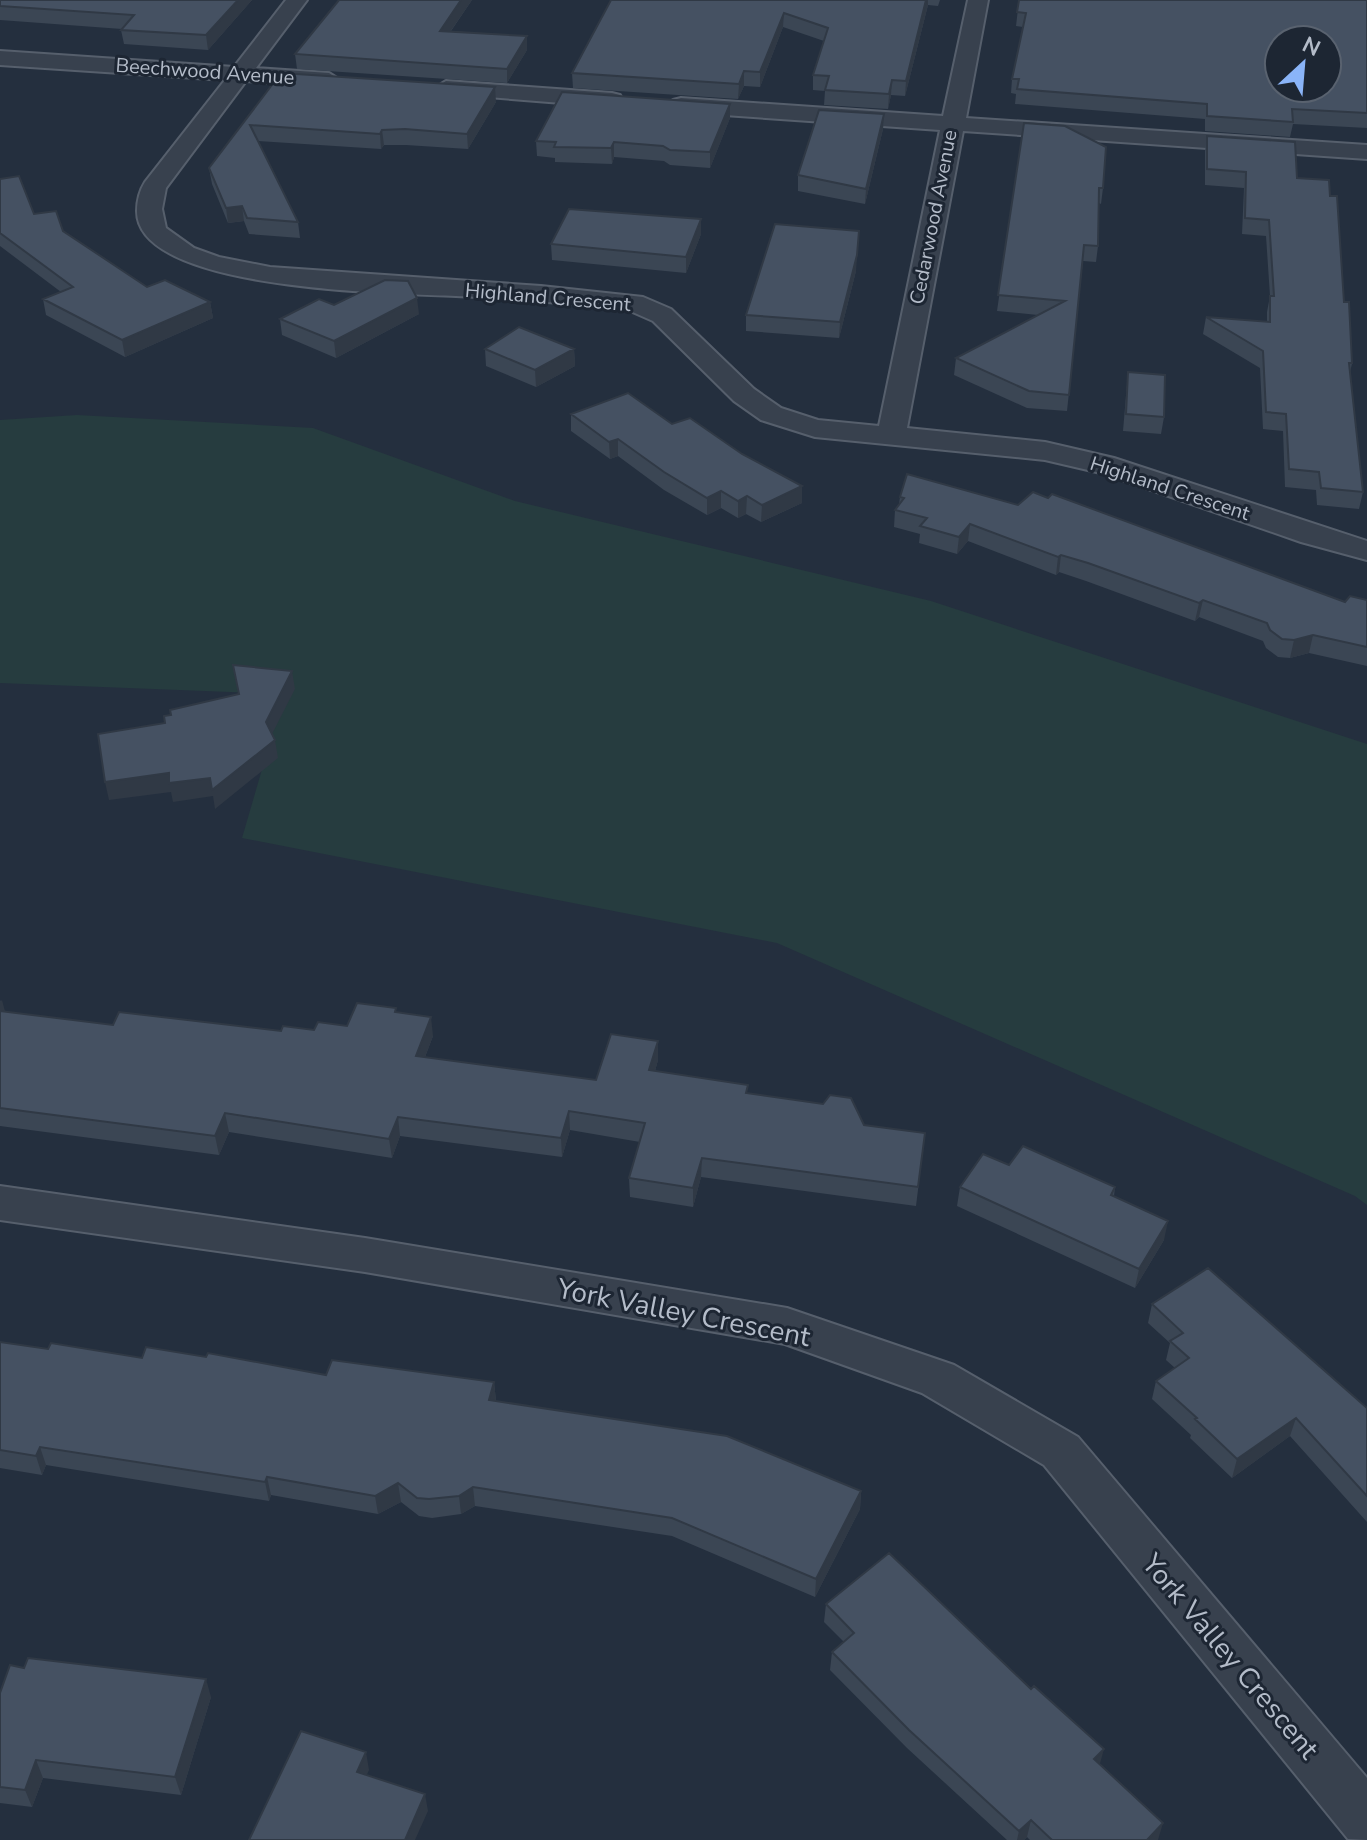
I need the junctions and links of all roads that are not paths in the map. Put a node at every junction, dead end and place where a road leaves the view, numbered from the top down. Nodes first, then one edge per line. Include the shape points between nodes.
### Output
1 (297, 0) edge
2 (978, 0) edge
3 (0, 58) edge
4 (242, 74) junction
5 (351, 81) edge
6 (430, 87) edge
7 (952, 124) junction
8 (1367, 152) edge
9 (891, 435) junction
10 (1367, 551) edge
11 (0, 1203) edge
12 (1367, 1820) edge

1 - 4 street, Highland Crescent
2 - 7 street, Cedarwood Avenue
3 - 4 street, Beechwood Avenue
4 - 5 street, Beechwood Avenue
4 - 9 street, Highland Crescent via 154,187 148,220 163,240 217,264 295,277 634,303 662,315 744,395 771,414 815,428
6 - 7 street
7 - 8 street
7 - 9 street, Cedarwood Avenue
9 - 10 street, Highland Crescent via 1045,451 1114,467
11 - 12 street, York Valley Crescent via 365,1255 787,1326 938,1379 1061,1451

